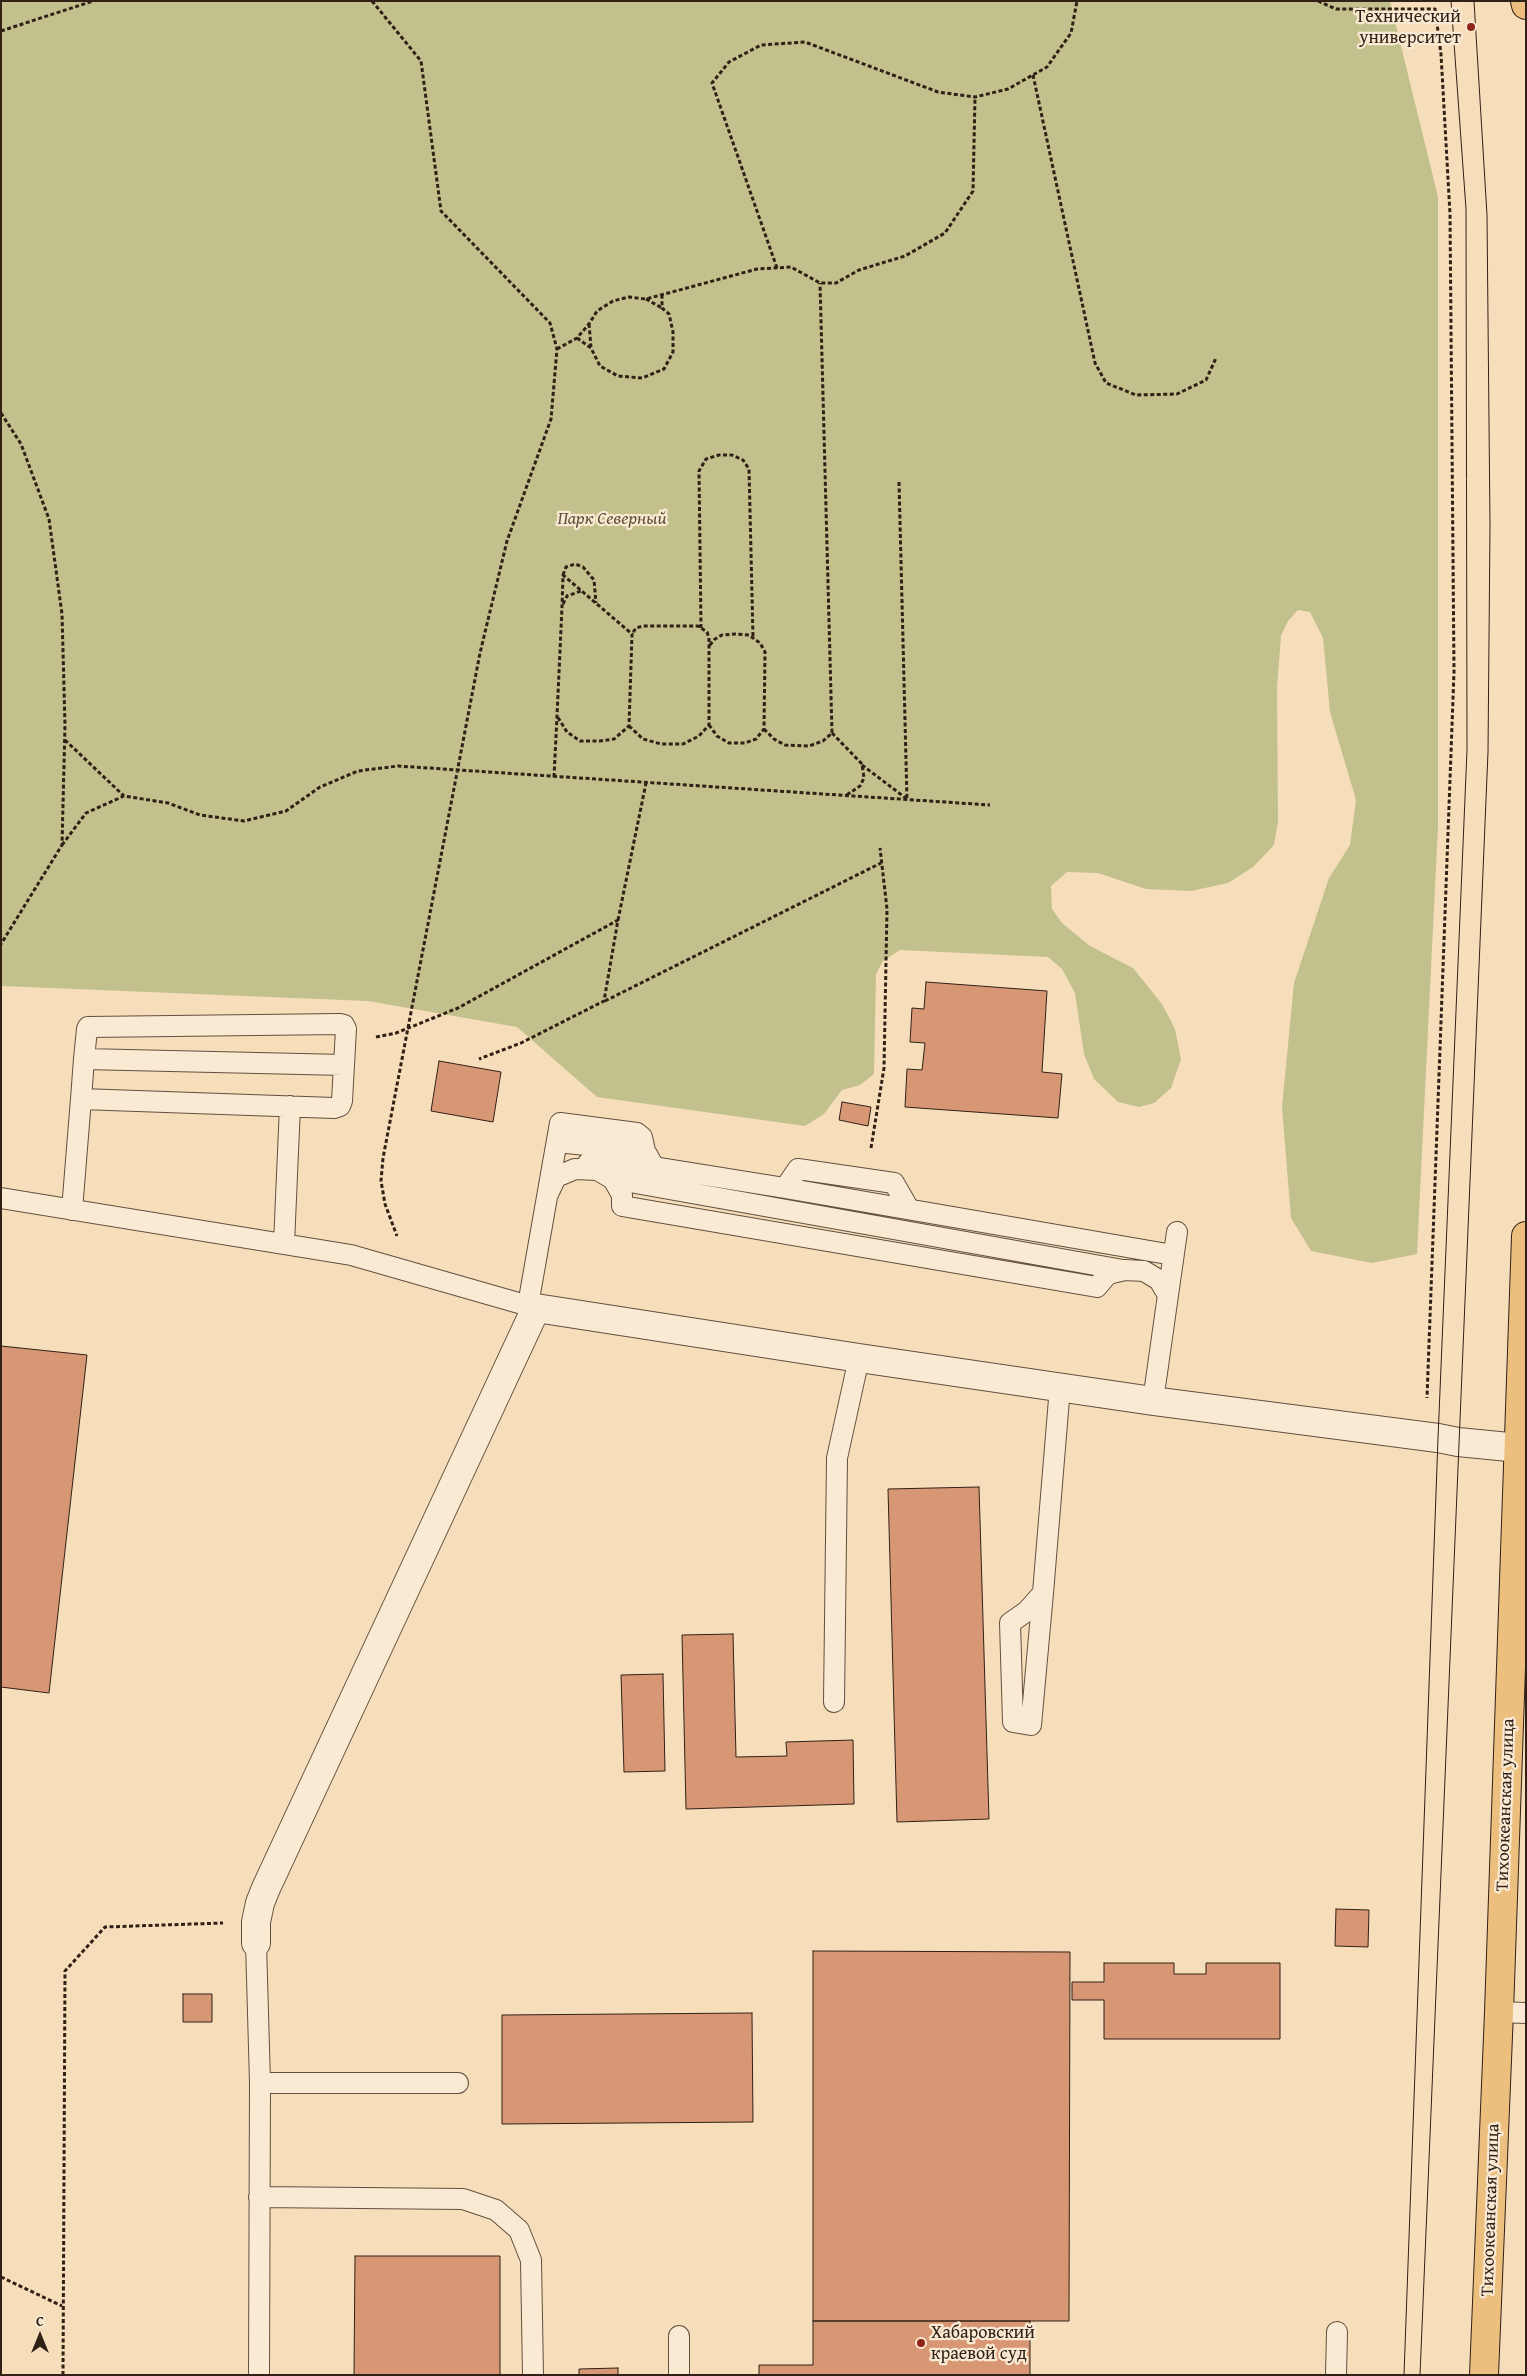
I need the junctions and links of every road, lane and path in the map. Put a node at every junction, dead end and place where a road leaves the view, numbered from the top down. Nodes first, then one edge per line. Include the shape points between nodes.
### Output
1 (93, 1) edge
2 (372, 1) edge
3 (1077, 1) edge
4 (1318, 1) edge
5 (1, 31) edge
6 (1033, 76) junction
7 (975, 97) junction
8 (777, 268) junction
9 (820, 283) junction
10 (662, 295) junction
11 (646, 299) junction
12 (662, 308) junction
13 (589, 324) junction
14 (577, 338) junction
15 (591, 348) junction
16 (557, 349) junction
17 (1216, 358) dead end
18 (1, 413) edge
19 (899, 482) dead end
20 (563, 574) junction
21 (582, 591) junction
22 (596, 603) junction
23 (562, 607) junction
24 (701, 628) junction
25 (632, 634) junction
26 (753, 637) junction
27 (710, 646) junction
28 (557, 716) junction
29 (709, 725) junction
30 (629, 726) junction
31 (764, 729) junction
32 (832, 733) junction
33 (64, 740) junction
34 (862, 764) junction
35 (458, 770) junction
36 (554, 777) junction
37 (646, 783) junction
38 (124, 796) junction
39 (845, 796) junction
40 (907, 800) junction
41 (990, 806) dead end
42 (62, 845) junction
43 (880, 848) dead end
44 (882, 863) junction
45 (618, 920) junction
46 (1, 944) edge
47 (604, 1001) junction
48 (408, 1029) junction
49 (345, 1036) junction
50 (84, 1060) junction
51 (479, 1060) dead end
52 (344, 1065) junction
53 (81, 1099) junction
54 (290, 1106) junction
55 (865, 1179) junction
56 (785, 1188) junction
57 (548, 1194) junction
58 (1, 1198) edge
59 (909, 1209) junction
60 (72, 1210) junction
61 (1177, 1232) dead end
62 (1526, 1236) edge
63 (284, 1244) junction
64 (1172, 1264) junction
65 (417, 1274) junction
66 (1168, 1295) junction
67 (532, 1306) junction
68 (859, 1358) junction
69 (1060, 1387) junction
70 (1427, 1398) dead end
71 (1153, 1401) junction
72 (1518, 1448) junction
73 (1043, 1593) junction
74 (834, 1702) dead end
75 (256, 1932) junction
76 (1513, 2012) edge
77 (260, 2083) junction
78 (458, 2083) dead end
79 (259, 2197) junction
80 (1, 2277) edge
81 (62, 2306) junction
82 (1337, 2332) dead end
83 (679, 2336) dead end
84 (63, 2375) edge
85 (259, 2375) edge
86 (533, 2375) edge
87 (679, 2375) edge
88 (1336, 2375) edge
89 (1484, 2375) edge

1 - 5 path
2 - 16 path via 421,61 442,212 550,323
3 - 6 path via 1071,32 1047,67
4 - 70 path via 1336,9 1435,9 1441,54 1450,214 1454,672
6 - 7 path via 1008,89
6 - 17 path via 1095,364 1106,383 1136,395 1177,394 1206,380
7 - 8 path via 938,92 805,42 761,45 729,62 712,82
7 - 9 path via 973,191 945,233 905,256 859,270 836,283
8 - 9 path via 791,267
8 - 10 path via 757,269
9 - 32 path
10 - 11 path
10 - 12 path
11 - 12 path
11 - 13 path via 629,297 613,301 596,311
12 - 15 path via 669,314 673,332 673,352 664,369 642,378 618,376 600,366
13 - 14 path
13 - 15 path
14 - 15 path
14 - 16 path
16 - 35 path via 551,419 508,540 480,653
18 - 33 path via 20,444 49,519 62,614
19 - 40 path
20 - 21 path
20 - 22 path via 566,568 575,564 583,567 594,580
20 - 23 path
21 - 22 path
21 - 23 path via 567,596
22 - 25 path
23 - 28 path
24 - 25 path via 642,626
24 - 26 path via 699,471 706,459 732,455 743,460 749,469
24 - 27 path via 707,632
25 - 30 path
26 - 27 path via 722,635
26 - 31 path via 765,652
27 - 29 path
28 - 30 path via 567,732 580,741 614,739
28 - 36 path
29 - 30 path via 699,736 683,744 661,744 642,739
29 - 31 path via 717,736 729,743 756,739
31 - 32 path via 785,745 809,746 823,741
32 - 34 path
33 - 38 path
33 - 42 path
34 - 39 path via 864,778 860,786
34 - 40 path
35 - 36 path
35 - 38 path via 398,766 358,771 320,787 286,811 244,821 200,815 168,803
35 - 48 path
36 - 37 path
37 - 39 path
37 - 45 path
38 - 42 path via 86,813
39 - 40 path
40 - 41 path
42 - 46 path
43 - 44 path
44 - 47 path
44 - 55 path via 887,909 884,1068
45 - 47 path
45 - 48 path via 458,1008
47 - 51 path via 521,1043
48 - 49 path via 377,1037
48 - 65 path via 381,1181 395,1230
49 - 50 lane via 344,1025 340,1024 90,1026
49 - 52 lane
50 - 52 lane
50 - 53 lane
52 - 54 lane via 340,1106
53 - 54 lane
53 - 60 lane
54 - 63 lane
55 - 56 lane via 798,1168
55 - 59 lane via 894,1183
56 - 57 lane via 650,1159 555,1151
56 - 59 lane
57 - 66 lane via 556,1177 575,1169 597,1170 613,1179 622,1196 622,1206 1097,1286 1108,1274 1144,1270 1158,1280
57 - 67 lane
58 - 60 lane
59 - 64 lane via 1090,1240
60 - 63 lane
61 - 64 lane
62 - 72 main road, Тихоокеанская улица
63 - 65 lane via 351,1255
64 - 66 lane
65 - 67 lane
66 - 71 lane
67 - 68 street
67 - 75 street via 270,1878 260,1903
68 - 69 street
68 - 74 lane via 837,1458
69 - 71 street
69 - 73 lane
71 - 72 street
72 - 76 main road, Тихоокеанская улица
73 - 73 lane via 1032,1716 1031,1725 1013,1722 1010,1623 1027,1611
75 - 77 lane
75 - 81 path via 105,1927 65,1971
76 - 89 main road, Тихоокеанская улица
77 - 78 lane
77 - 79 lane
79 - 85 lane
79 - 86 lane via 463,2199 496,2210 519,2230 531,2260
80 - 81 path
81 - 84 path
82 - 88 lane
83 - 87 lane

